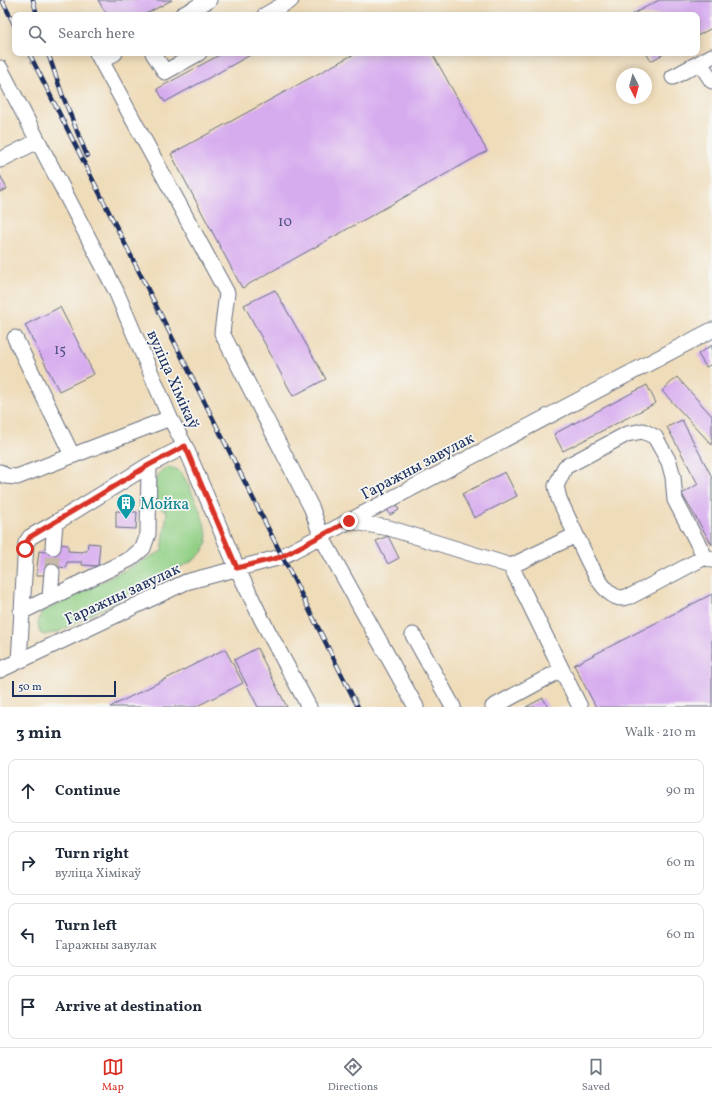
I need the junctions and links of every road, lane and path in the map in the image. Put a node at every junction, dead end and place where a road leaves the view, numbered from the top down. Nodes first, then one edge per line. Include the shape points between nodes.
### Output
1 (209, 0) edge
2 (291, 0) edge
3 (187, 12) edge
4 (270, 12) edge
5 (105, 56) edge
6 (155, 56) edge
7 (194, 56) edge
8 (706, 60) edge
9 (0, 68) edge
10 (673, 76) dead end
11 (712, 81) edge
12 (38, 141) junction
13 (0, 160) edge
14 (712, 330) edge
15 (15, 338) dead end
16 (170, 418) junction
17 (185, 446) junction
18 (72, 455) junction
19 (149, 465) junction
20 (0, 472) edge
21 (349, 521) junction
22 (55, 522) junction
23 (576, 535) junction
24 (320, 536) junction
25 (53, 547) tunnel mouth
26 (709, 559) edge
27 (511, 566) junction
28 (237, 568) junction
29 (52, 572) tunnel mouth
30 (50, 597) junction
31 (21, 612) junction
32 (413, 635) dead end
33 (19, 661) junction
34 (0, 670) edge
35 (561, 670) junction
36 (309, 707) edge
37 (416, 707) edge
38 (452, 707) edge
39 (493, 707) edge
40 (580, 707) edge

1 - 3 street
2 - 4 street
5 - 24 street via 228,293 222,333 312,509
6 - 7 street via 165,72
8 - 10 street
8 - 11 street
9 - 12 street, вуліца Хімікаў
12 - 13 street
12 - 16 street, вуліца Хімікаў via 116,291
14 - 21 street, Гаражны завулак
15 - 18 street
16 - 17 street, вуліца Хімікаў
16 - 18 street
17 - 19 street
17 - 28 street, вуліца Хімікаў
18 - 20 street via 17,476 5,476
19 - 22 street
19 - 30 street via 148,534 143,548 130,559
21 - 24 street, Гаражны завулак
21 - 27 street via 389,528
22 - 25 street
22 - 31 street via 30,537 26,543
23 - 26 street via 598,580 611,594 621,598 631,596
23 - 26 street via 558,499 556,486 566,467 627,434 643,431 655,437 669,462 675,500
23 - 27 street
24 - 28 street, Гаражны завулак via 281,557
24 - 37 street
27 - 35 street
28 - 33 street, Гаражны завулак via 186,582
28 - 36 street, вуліца Хімікаў
29 - 30 street
30 - 31 street
31 - 33 street
32 - 38 street
33 - 34 street, Гаражны завулак
35 - 39 street
35 - 40 street

